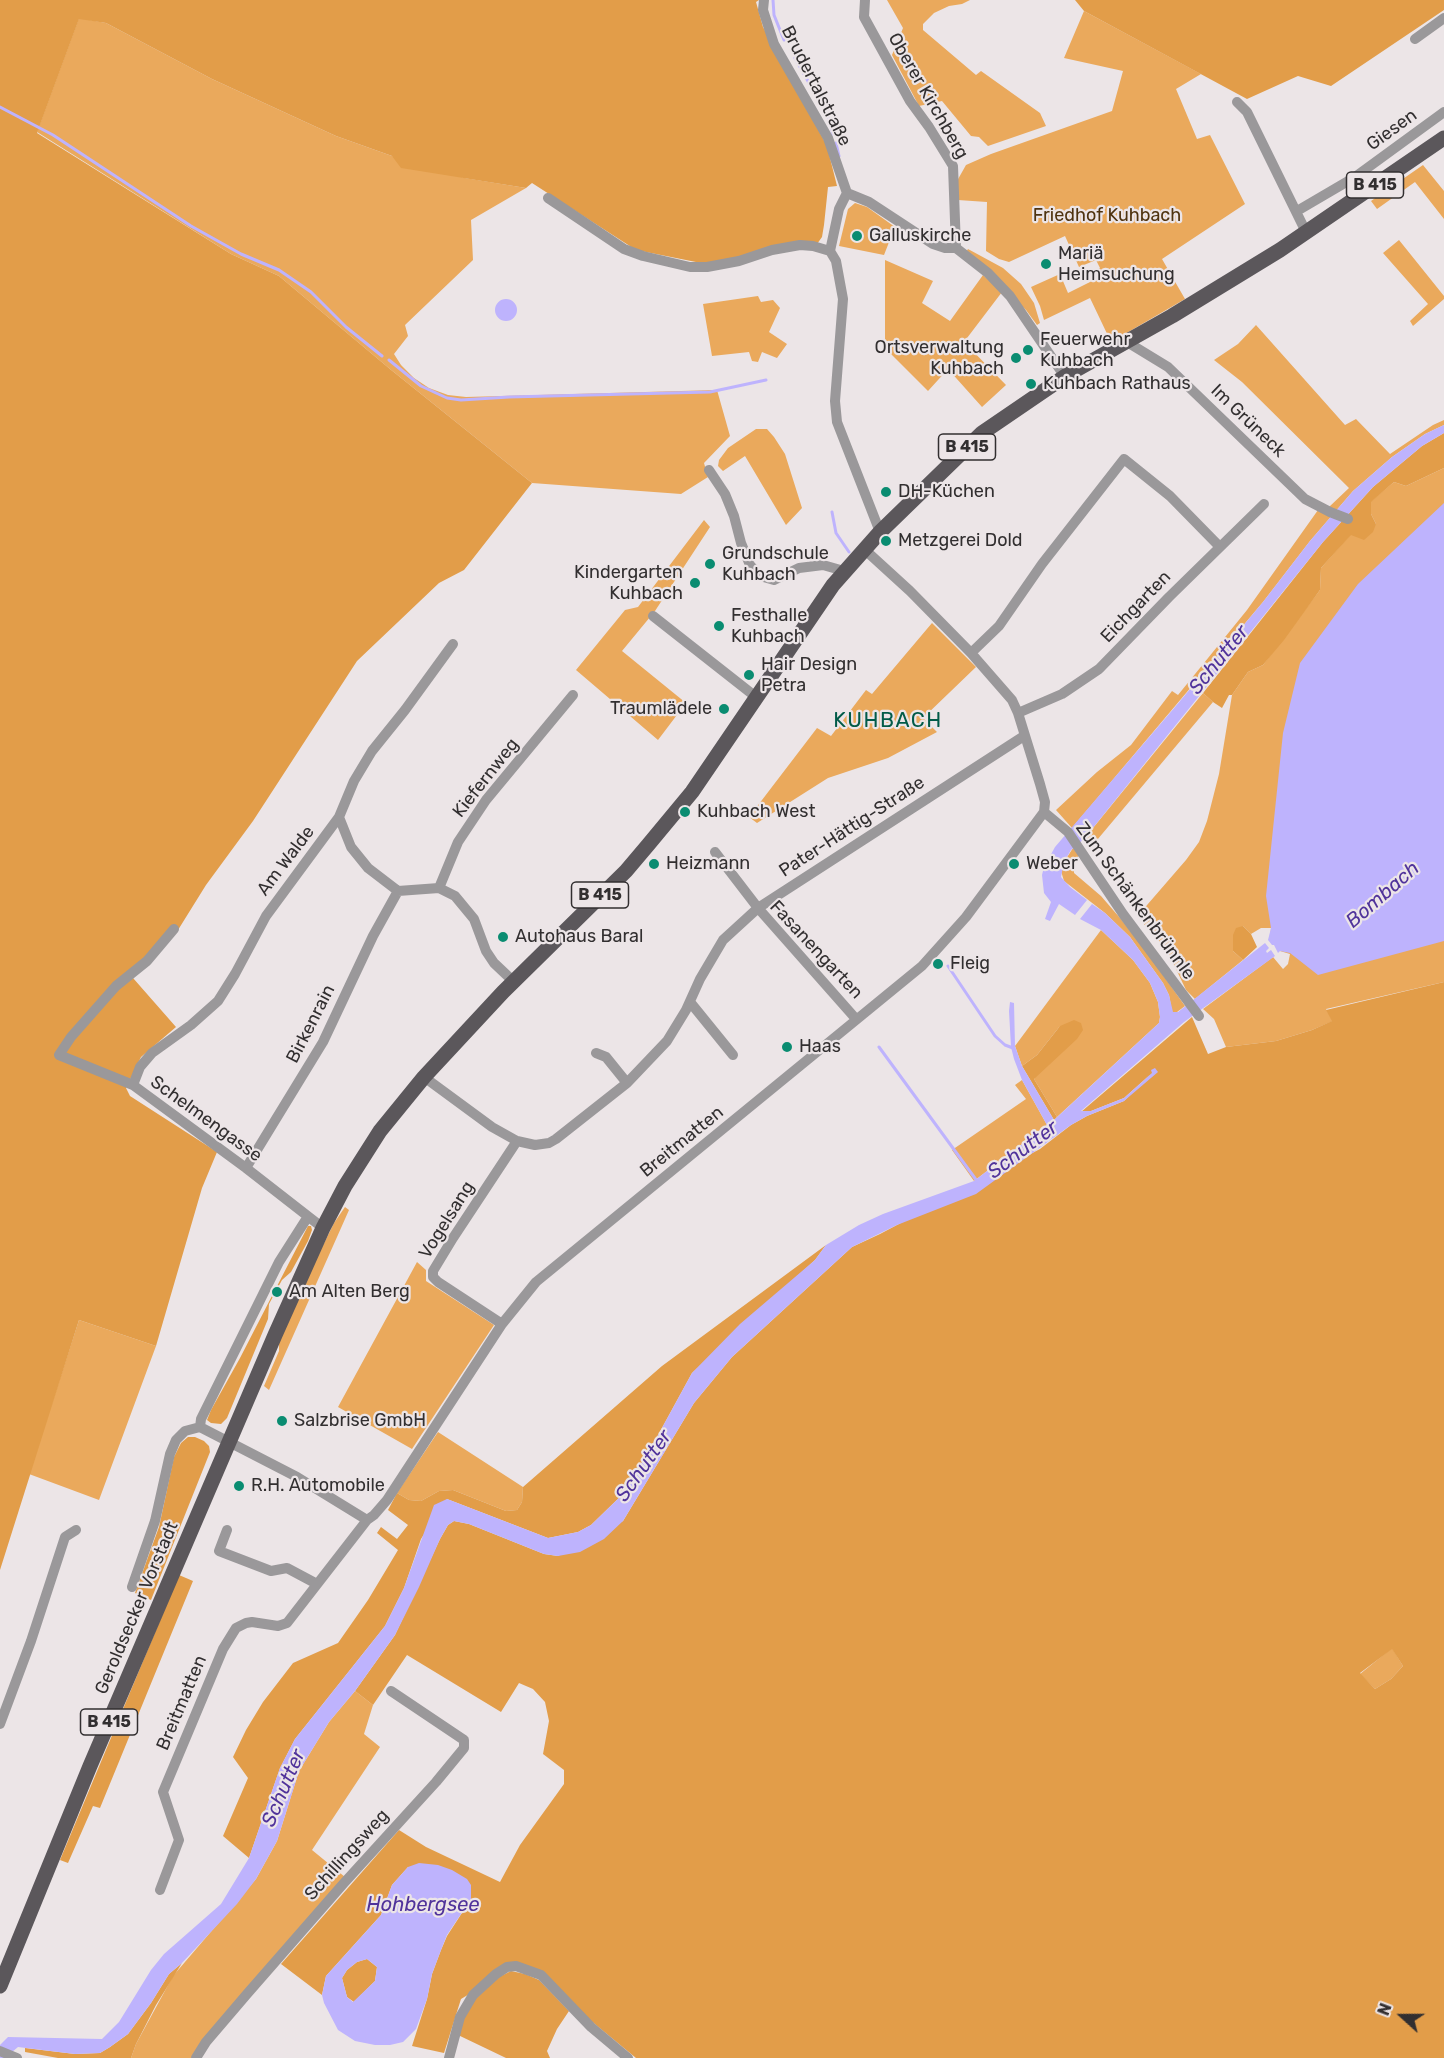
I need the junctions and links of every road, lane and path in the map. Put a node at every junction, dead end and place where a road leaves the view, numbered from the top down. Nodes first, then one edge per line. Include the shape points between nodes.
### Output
1 (764, 0) edge
2 (865, 0) edge
3 (1444, 18) edge
4 (1415, 39) dead end
5 (1237, 102) dead end
6 (1444, 112) edge
7 (1444, 138) edge
8 (847, 192) junction
9 (548, 198) dead end
10 (1297, 211) junction
11 (1306, 232) junction
12 (956, 248) junction
13 (830, 251) junction
14 (1127, 342) junction
15 (1065, 376) junction
16 (709, 470) dead end
17 (1264, 504) dead end
18 (1348, 519) dead end
19 (880, 532) junction
20 (1219, 546) junction
21 (864, 549) junction
22 (844, 571) junction
23 (653, 616) dead end
24 (453, 644) dead end
25 (971, 653) junction
26 (573, 695) dead end
27 (756, 697) junction
28 (1018, 713) junction
29 (1024, 736) junction
30 (1044, 812) junction
31 (339, 818) junction
32 (715, 852) dead end
33 (439, 888) junction
34 (398, 891) junction
35 (758, 908) junction
36 (174, 930) dead end
37 (513, 981) junction
38 (690, 1002) junction
39 (1199, 1016) dead end
40 (856, 1019) junction
41 (596, 1053) dead end
42 (733, 1055) dead end
43 (424, 1077) junction
44 (627, 1083) junction
45 (133, 1085) junction
46 (517, 1141) junction
47 (246, 1168) junction
48 (307, 1218) junction
49 (323, 1228) junction
50 (502, 1324) junction
51 (200, 1427) junction
52 (229, 1441) junction
53 (367, 1520) junction
54 (76, 1530) dead end
55 (227, 1530) dead end
56 (317, 1584) junction
57 (132, 1587) dead end
58 (391, 1691) dead end
59 (0, 1724) edge
60 (160, 1890) dead end
61 (0, 1986) edge
62 (0, 2051) edge
63 (15, 2057) edge
64 (196, 2058) edge
65 (449, 2058) edge
66 (628, 2058) edge

1 - 8 street, Brudertalstraße via 763,10 774,44 828,138
2 - 12 street, Oberer Kirchberg via 864,17 909,101 953,166
3 - 4 street
5 - 10 street via 1247,112
6 - 10 street, Giesen via 1355,177
7 - 11 main road, B 415
8 - 12 street via 933,244
8 - 13 street via 839,208
9 - 13 street via 624,249 690,267 739,261 800,245
10 - 11 street
11 - 14 main road, B 415
12 - 15 street via 1010,296
13 - 19 street via 836,261 843,299 835,401 837,422
14 - 15 main road, B 415
14 - 18 street, Im Grüneck via 1167,367 1305,499
15 - 19 main road, B 415 via 981,433
16 - 22 street via 725,494 750,565 760,576 774,580 799,568 823,565
17 - 20 street, Eichgarten
19 - 21 main road, B 415
20 - 25 street via 1170,496 1124,459 999,626
20 - 28 street, Eichgarten via 1099,669 1062,694
21 - 22 main road, B 415
21 - 25 street
22 - 27 main road, B 415
23 - 27 street
24 - 31 street, Am Walde via 372,752 354,781
25 - 28 street via 1012,700
26 - 33 street, Kiefernweg via 486,800 458,842
27 - 37 main road, B 415 via 675,814 626,870
28 - 29 street
29 - 30 street via 1045,802
29 - 35 street, Pater-Hättig-Straße
30 - 39 street, Zum Schänkenbrünnle via 1068,832
30 - 40 street, Breitmatten via 943,944
31 - 34 street via 351,847 368,868
31 - 45 street, Am Walde via 266,916 218,1001 152,1053
32 - 35 street
33 - 34 street
33 - 37 street via 455,896 466,908 486,951
34 - 47 street, Birkenrain via 323,1042
35 - 38 street, Fasanengarten via 723,940
35 - 40 street, Fasanengarten
36 - 45 street, Schelmengasse via 147,961 116,986 59,1055
37 - 43 main road, B 415
38 - 42 street
38 - 44 street, Fasanengarten via 667,1041
40 - 50 street, Breitmatten via 536,1282
41 - 44 street via 606,1057
43 - 46 street, Fasanengarten
43 - 49 main road, B 415 via 368,1150
44 - 46 street, Fasanengarten via 556,1139 535,1145
45 - 47 street, Schelmengasse
46 - 50 street, Vogelsang via 433,1270 433,1277
47 - 48 street, Schelmengasse
48 - 49 street, Schelmengasse
48 - 51 street via 279,1262
49 - 52 main road, B 415
50 - 53 street, Breitmatten via 387,1500
51 - 52 street
51 - 57 street, Geroldsecker Vorstadt via 185,1431 170,1454 155,1521
52 - 53 street
52 - 61 main road, Geroldsecker Vorstadt / B 415
53 - 56 street, Breitmatten
54 - 59 street via 65,1537
55 - 56 street via 219,1551 271,1571 287,1568
56 - 60 street, Breitmatten via 287,1623 246,1623 236,1628 223,1649 163,1792 179,1840
58 - 64 street, Schillingsweg via 464,1740 464,1748 247,1994
62 - 63 street
65 - 66 street via 460,2018 473,1995 496,1974 516,1966 541,1975 591,2027

